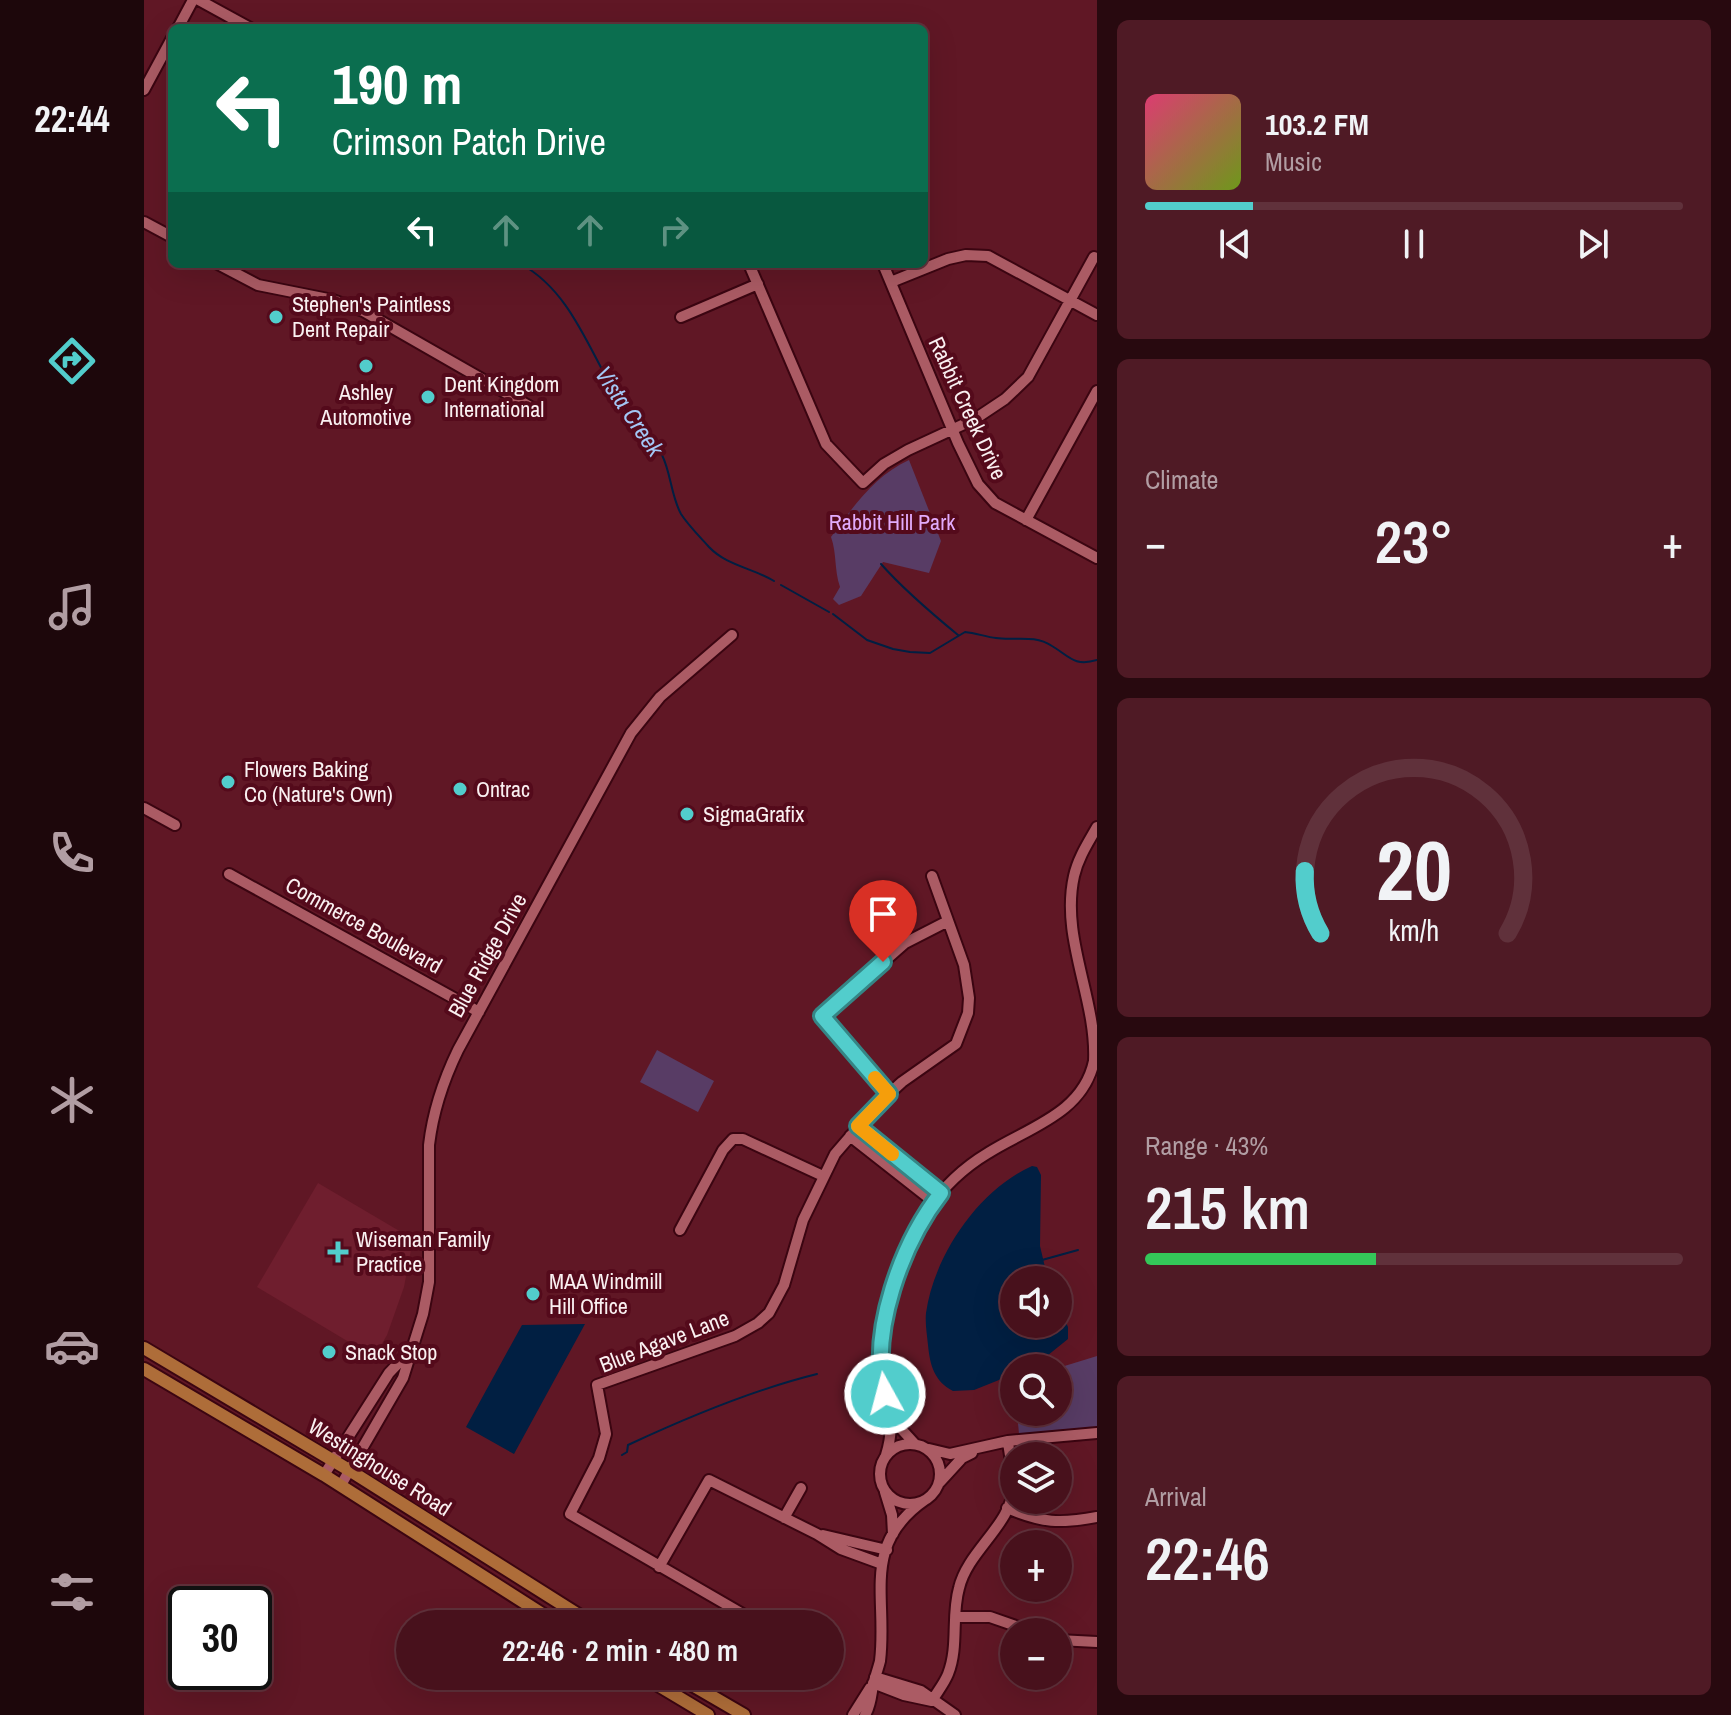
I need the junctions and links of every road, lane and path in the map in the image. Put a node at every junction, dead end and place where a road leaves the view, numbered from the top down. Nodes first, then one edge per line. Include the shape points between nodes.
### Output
1 (193, 0) edge
2 (199, 0) edge
3 (180, 24) edge
4 (243, 24) edge
5 (168, 45) edge
6 (144, 90) edge
7 (144, 222) edge
8 (168, 235) edge
9 (1094, 257) dead end
10 (928, 267) edge
11 (226, 268) edge
12 (751, 268) edge
13 (885, 268) edge
14 (926, 268) edge
15 (891, 282) junction
16 (758, 284) junction
17 (1070, 301) junction
18 (1097, 315) edge
19 (681, 317) dead end
20 (1097, 391) edge
21 (536, 410) dead end
22 (953, 431) junction
23 (1026, 520) junction
24 (1097, 558) edge
25 (732, 635) dead end
26 (144, 808) edge
27 (175, 825) dead end
28 (1097, 827) edge
29 (229, 874) dead end
30 (932, 876) dead end
31 (948, 921) junction
32 (1093, 986) edge
33 (479, 1012) junction
34 (889, 1094) junction
35 (858, 1126) junction
36 (850, 1136) junction
37 (823, 1176) junction
38 (937, 1198) junction
39 (680, 1230) dead end
40 (144, 1348) edge
41 (410, 1350) junction
42 (144, 1369) edge
43 (890, 1414) junction
44 (1097, 1433) edge
45 (1008, 1441) joint
46 (914, 1443) junction
47 (927, 1448) junction
48 (978, 1450) junction
49 (886, 1455) junction
50 (334, 1461) junction
51 (349, 1470) junction
52 (324, 1475) junction
53 (938, 1483) junction
54 (341, 1485) junction
55 (801, 1488) dead end
56 (884, 1490) junction
57 (925, 1500) junction
58 (1003, 1514) edge
59 (1020, 1514) edge
60 (1097, 1517) edge
61 (784, 1518) junction
62 (817, 1534) junction
63 (893, 1534) junction
64 (887, 1550) junction
65 (882, 1564) junction
66 (659, 1567) junction
67 (536, 1610) edge
68 (571, 1610) edge
69 (735, 1610) edge
70 (955, 1617) junction
71 (1000, 1620) edge
72 (1072, 1641) edge
73 (1097, 1642) edge
74 (874, 1680) junction
75 (666, 1690) edge
76 (701, 1690) edge
77 (932, 1701) junction
78 (708, 1715) edge
79 (744, 1715) edge
80 (853, 1715) edge
81 (865, 1715) edge
82 (955, 1715) edge

1 - 3 street
2 - 4 street
5 - 6 street
7 - 8 street
9 - 17 street
10 - 17 street via 966,255 988,256
11 - 21 street via 258,285 363,311
12 - 16 street
13 - 15 street, Rabbit Creek Drive
14 - 15 street
15 - 22 street, Rabbit Creek Drive
16 - 19 street
16 - 22 street via 826,444 863,483 908,450
17 - 18 street
17 - 22 street via 1028,377 1005,399
20 - 23 street
22 - 23 street, Rabbit Creek Drive via 985,494
23 - 24 street, Rabbit Creek Drive
25 - 33 street, Blue Ridge Drive via 660,697 631,733
26 - 27 street
28 - 32 street via 1080,858 1071,897
29 - 33 street, Commerce Boulevard
30 - 31 street, Blue Agave Lane
31 - 34 street, Blue Agave Lane via 969,998 962,1033 945,1054
31 - 34 street via 905,943 822,1016
32 - 38 street via 1095,1053 1087,1081 1069,1106 968,1166
33 - 41 street, Blue Ridge Drive via 441,1085 431,1124 429,1282
34 - 35 street, Blue Agave Lane
35 - 36 street, Blue Agave Lane
35 - 38 street
36 - 37 street, Blue Agave Lane
36 - 38 street
37 - 39 street via 733,1139
37 - 66 street, Blue Agave Lane via 778,1299 758,1323 597,1385 606,1434 570,1514
38 - 43 street via 903,1256 887,1313 880,1373
40 - 50 main road, Westinghouse Road
41 - 50 street, Blue Ridge Drive via 389,1373
41 - 51 street, Blue Ridge Drive via 403,1378
42 - 52 main road, Westinghouse Road
43 - 46 street
43 - 49 street
44 - 45 street
45 - 48 street
46 - 47 street
46 - 49 street via 898,1445
47 - 48 street via 950,1454
47 - 53 street via 937,1460
48 - 53 street via 962,1458
49 - 56 street via 879,1472
50 - 51 main road, Westinghouse Road
50 - 52 street, Blue Ridge Drive
51 - 54 street, Blue Ridge Drive
51 - 68 main road, Westinghouse Road
52 - 54 main road, Westinghouse Road
53 - 57 street
54 - 67 main road, Westinghouse Road
55 - 61 street
56 - 57 street via 907,1504
56 - 63 street
57 - 63 street
58 - 70 street via 964,1571
59 - 60 street via 1052,1523
61 - 62 street
61 - 66 street via 709,1480
62 - 64 street
62 - 65 street
63 - 64 street
64 - 65 street
65 - 74 street
66 - 69 street, Blue Agave Lane
70 - 71 street
70 - 77 street via 951,1663
72 - 73 street
74 - 77 street via 921,1691
74 - 80 street
74 - 81 street
75 - 78 main road
76 - 79 main road
77 - 82 street

